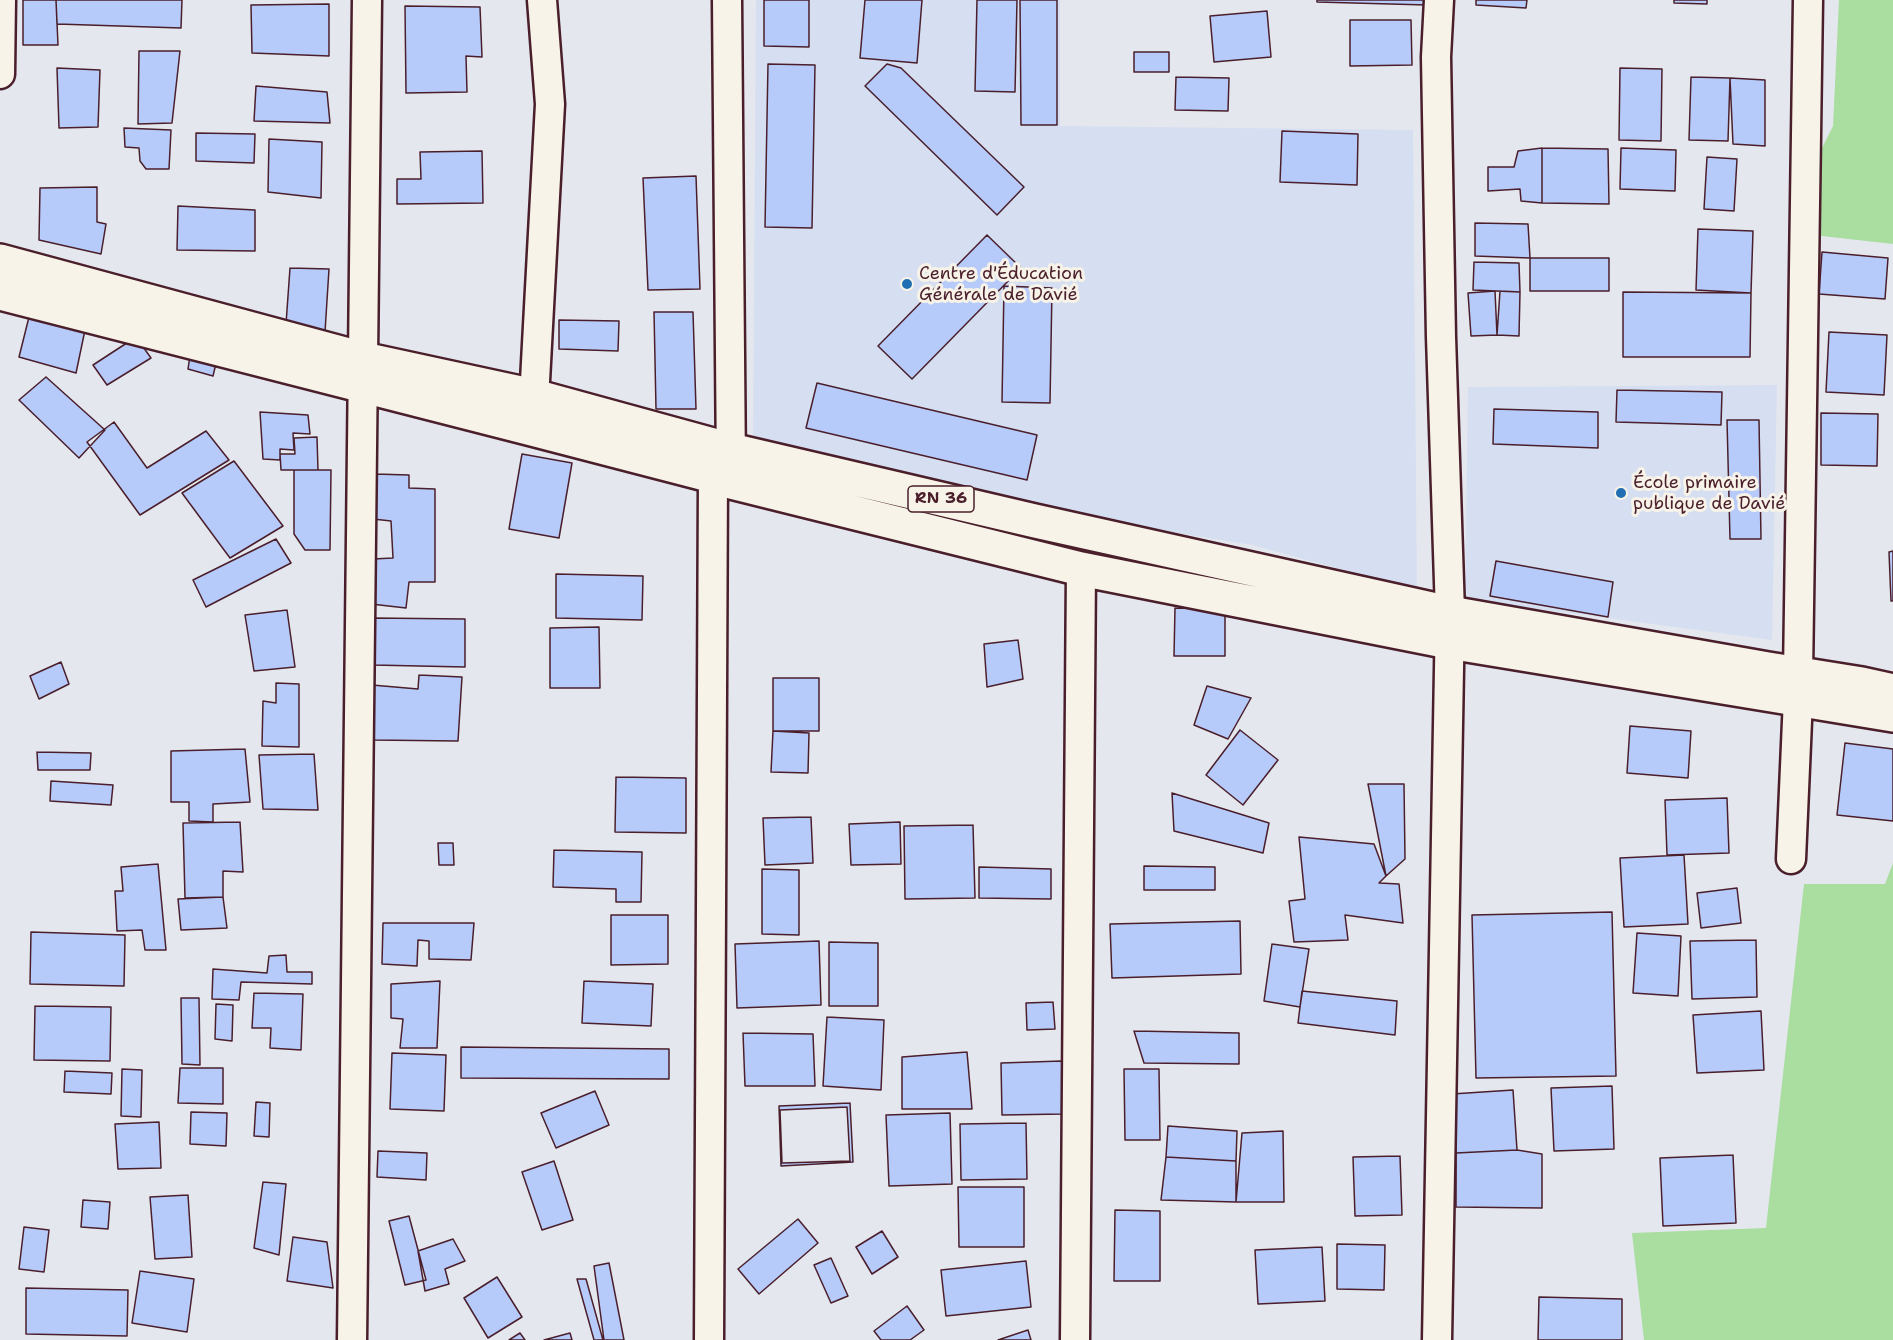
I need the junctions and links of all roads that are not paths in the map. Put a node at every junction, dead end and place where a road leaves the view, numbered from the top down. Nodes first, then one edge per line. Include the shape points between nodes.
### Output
1 (1, 0) edge
2 (367, 0) edge
3 (542, 0) edge
4 (727, 0) edge
5 (1439, 0) edge
6 (1808, 0) edge
7 (0, 74) edge
8 (0, 261) edge
9 (0, 293) edge
10 (363, 373) junction
11 (534, 396) junction
12 (532, 429) junction
13 (725, 470) junction
14 (1081, 568) junction
15 (1449, 628) junction
16 (1798, 686) junction
17 (1893, 691) edge
18 (1893, 715) edge
19 (1791, 859) dead end
20 (352, 1340) edge
21 (709, 1340) edge
22 (1075, 1340) edge
23 (1437, 1340) edge

1 - 7 street
2 - 10 street
3 - 11 street via 550,104
4 - 13 street
5 - 15 street via 1436,57
6 - 16 street
8 - 10 main road, RN 36
9 - 10 main road, RN 36
10 - 11 main road, RN 36
10 - 12 main road, RN 36
10 - 20 street
11 - 12 street
11 - 13 main road, RN 36
12 - 13 main road, RN 36
13 - 14 main road, RN 36
13 - 15 main road, RN 36 via 1047,524
13 - 21 street
14 - 15 main road, RN 36
14 - 22 street
15 - 16 main road, RN 36
15 - 23 street
16 - 17 main road, RN 36 via 1862,684
16 - 18 main road, RN 36
16 - 19 street

